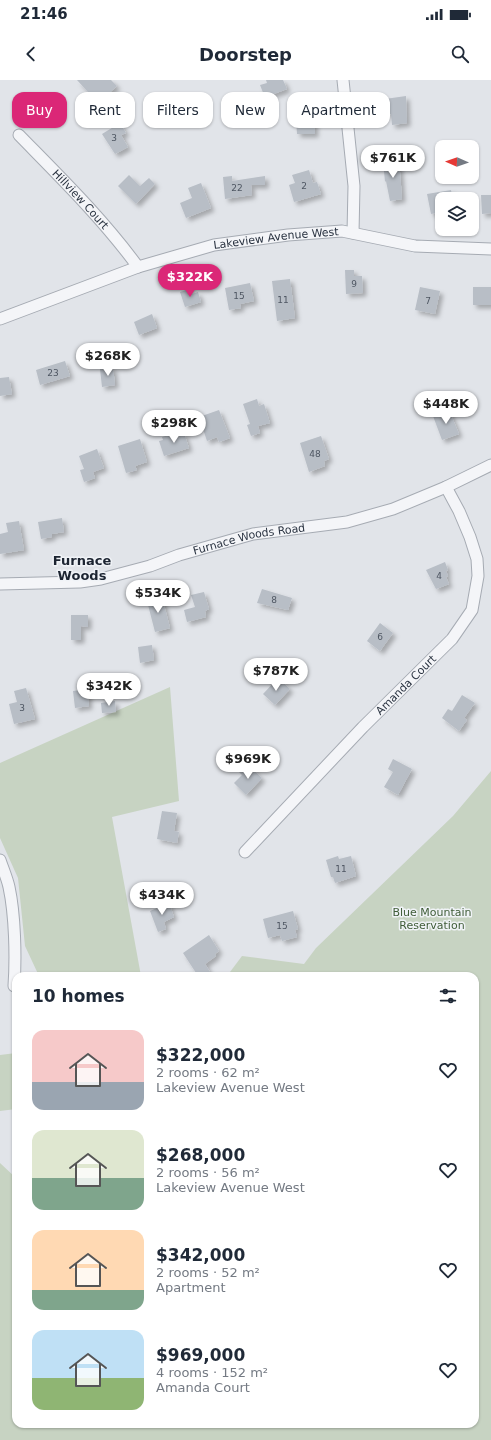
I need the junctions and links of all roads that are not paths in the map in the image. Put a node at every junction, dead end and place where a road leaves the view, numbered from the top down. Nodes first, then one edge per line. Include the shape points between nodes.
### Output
1 (343, 80) edge
2 (19, 135) dead end
3 (353, 233) junction
4 (491, 249) edge
5 (138, 267) junction
6 (0, 319) edge
7 (491, 465) edge
8 (446, 486) junction
9 (0, 584) edge
10 (245, 852) dead end
11 (0, 860) edge
12 (15, 972) edge

1 - 3 street via 354,186
2 - 5 street, Hillview Court via 81,199
3 - 4 street, Lakeview Avenue West via 414,246
3 - 5 street, Lakeview Avenue West via 342,231 288,235 214,245
5 - 6 street, Lakeview Avenue West
7 - 8 street, Furnace Woods Road
8 - 9 street, Furnace Woods Road via 393,509 347,522 253,534 101,579
8 - 10 street, Amanda Court via 459,511 477,558 478,576 472,610 452,639 363,727
11 - 12 street via 12,907

